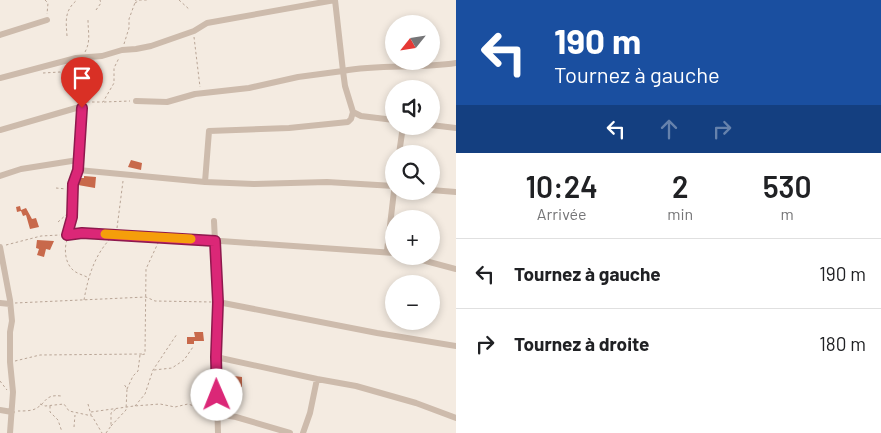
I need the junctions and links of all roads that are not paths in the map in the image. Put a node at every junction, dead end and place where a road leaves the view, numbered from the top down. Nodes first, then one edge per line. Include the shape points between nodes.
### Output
1 (335, 0) edge
2 (47, 20) road end
3 (0, 35) edge
4 (456, 63) edge
5 (343, 71) junction
6 (0, 78) edge
7 (136, 101) road end
8 (353, 112) junction
9 (385, 119) edge
10 (440, 126) edge
11 (456, 128) edge
12 (0, 130) edge
13 (78, 160) junction
14 (78, 170) junction
15 (0, 176) edge
16 (205, 182) junction
17 (385, 185) edge
18 (440, 191) edge
19 (456, 192) edge
20 (214, 221) dead end
21 (215, 241) junction
22 (0, 247) edge
23 (385, 252) edge
24 (440, 265) edge
25 (456, 269) edge
26 (218, 302) junction
27 (0, 303) edge
28 (10, 304) junction
29 (456, 346) edge
30 (216, 357) junction
31 (317, 379) junction
32 (0, 410) edge
33 (12, 412) junction
34 (217, 414) junction
35 (456, 418) edge
36 (10, 433) edge
37 (218, 433) edge
38 (290, 433) edge
39 (303, 433) edge

1 - 5 street
1 - 6 street via 208,23 151,46 82,57
2 - 3 street
4 - 5 street via 364,67
5 - 7 street via 201,93 167,102
5 - 8 street
8 - 9 street
8 - 16 street via 348,122 334,124 209,131
10 - 11 street
12 - 13 street via 83,107
13 - 14 street
13 - 15 street via 21,169
14 - 16 street
14 - 21 street via 73,184 73,209 67,235 82,233
16 - 17 street
18 - 19 street
20 - 21 street
21 - 23 street
21 - 26 street
22 - 28 street
24 - 25 street
26 - 29 street via 377,334
26 - 30 street
27 - 28 street
28 - 33 street
30 - 31 street
30 - 34 street
31 - 35 street via 356,386
31 - 39 street
32 - 33 street
33 - 36 street
34 - 37 street
34 - 38 street

